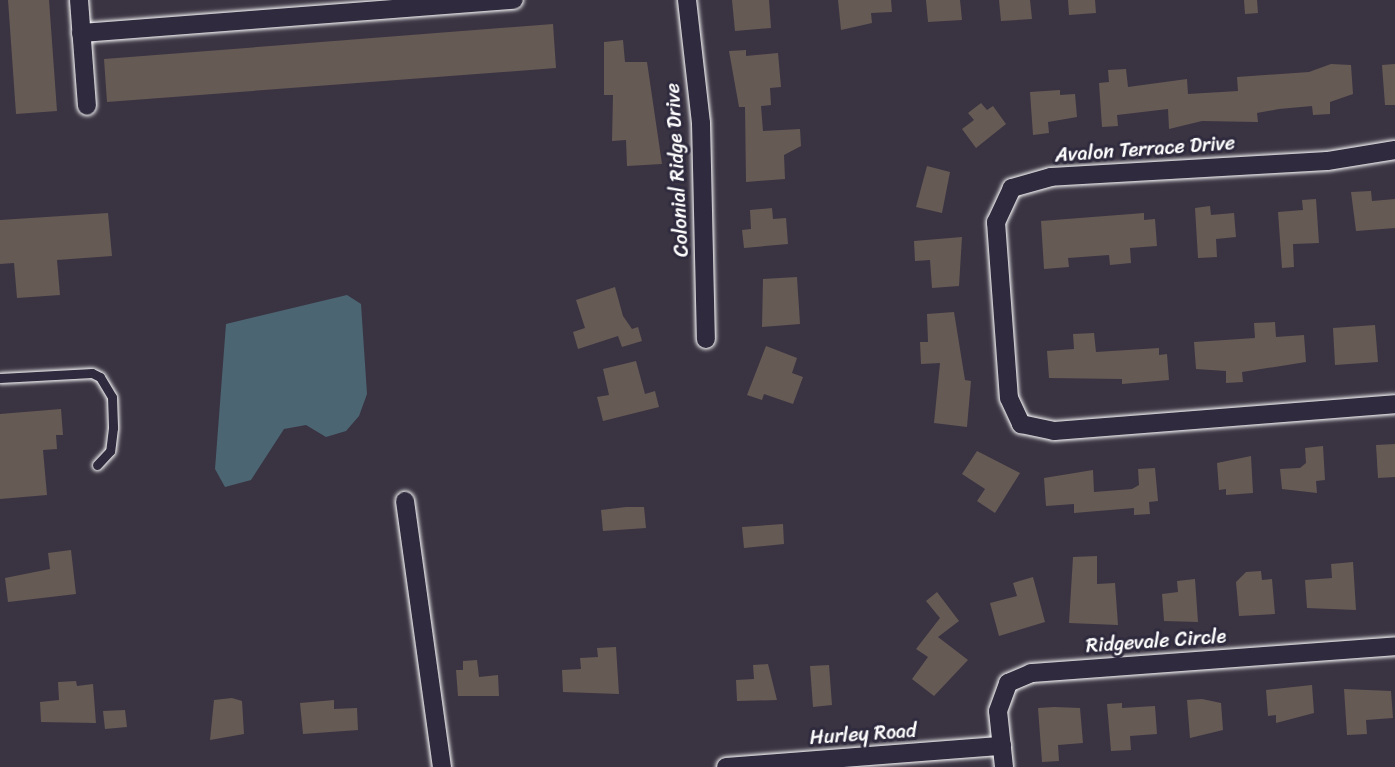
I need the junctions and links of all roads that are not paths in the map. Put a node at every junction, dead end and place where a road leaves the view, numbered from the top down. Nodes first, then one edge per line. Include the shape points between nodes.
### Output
1 (79, 0) edge
2 (514, 0) edge
3 (687, 0) edge
4 (481, 1) edge
5 (81, 33) junction
6 (87, 106) dead end
7 (1395, 150) edge
8 (706, 339) dead end
9 (0, 378) edge
10 (1395, 404) edge
11 (97, 465) dead end
12 (405, 501) dead end
13 (1395, 646) edge
14 (1002, 746) junction
15 (442, 767) edge
16 (726, 767) edge
17 (1004, 767) edge

1 - 5 street
2 - 4 street
3 - 8 street, Colonial Ridge Drive via 701,123
4 - 5 street
5 - 6 street
7 - 10 street, Avalon Terrace Drive via 1327,161 1051,177 1012,188 996,222 1009,398 1021,424 1054,431
9 - 11 lane via 92,373 100,377 112,398 114,428 110,451
12 - 15 street
13 - 14 street, Ridgevale Circle via 1031,673 1008,683 998,711
14 - 16 street, Hurley Road
14 - 17 street, Ridgevale Circle

